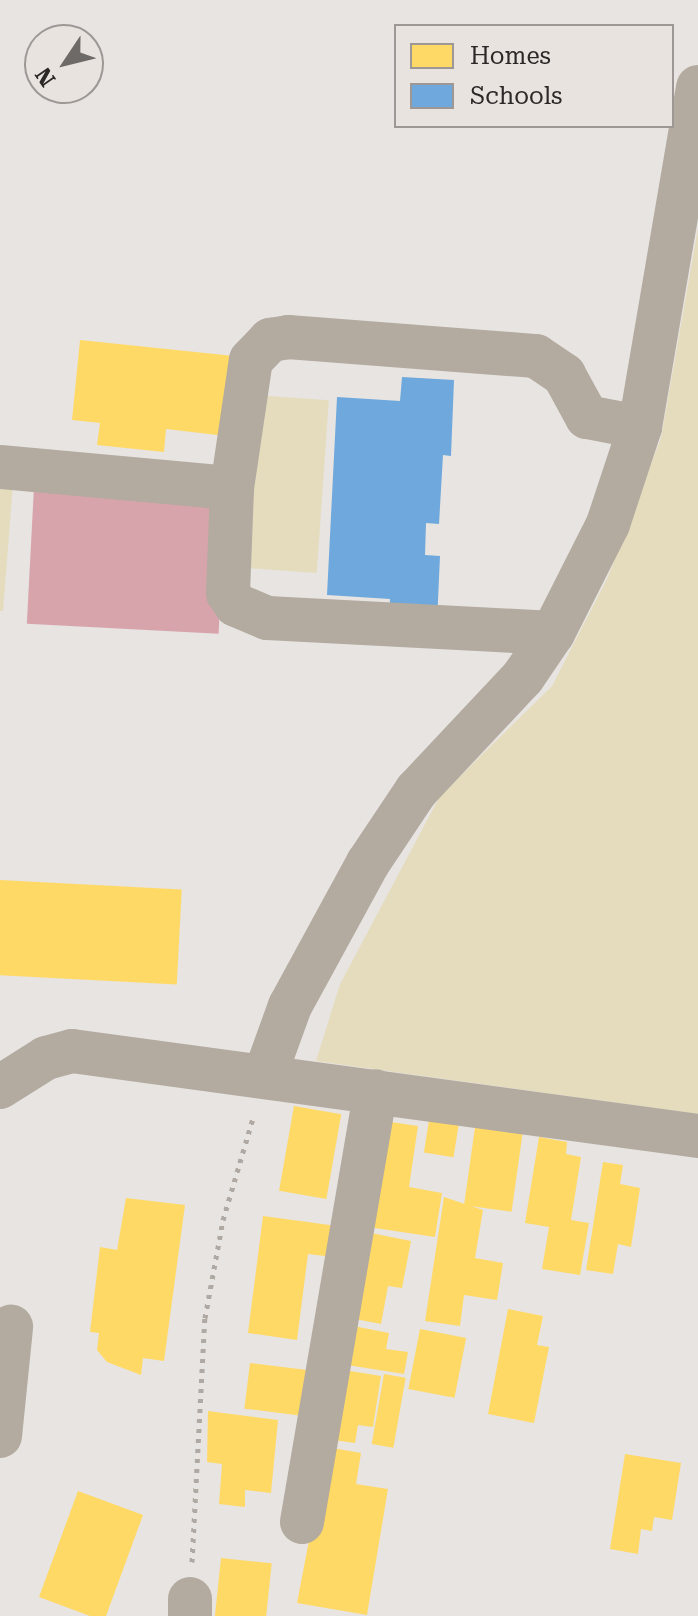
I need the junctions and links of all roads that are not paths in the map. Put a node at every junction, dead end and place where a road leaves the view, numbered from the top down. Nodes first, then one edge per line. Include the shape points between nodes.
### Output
1 (698, 87) edge
2 (640, 427) junction
3 (0, 467) edge
4 (232, 488) junction
5 (553, 633) junction
6 (265, 1075) junction
7 (0, 1087) edge
8 (376, 1091) junction
9 (698, 1136) edge
10 (11, 1327) dead end
11 (0, 1436) edge
12 (302, 1522) dead end

1 - 2 street
2 - 4 street via 587,417 564,375 536,356 270,340 251,360
2 - 5 street via 608,524
3 - 4 street
4 - 5 street via 228,593 247,613 336,623
5 - 6 street via 494,713 416,791 368,863 290,1006
6 - 7 street via 72,1051 46,1058
6 - 8 street
8 - 9 street
8 - 12 street
10 - 11 street

